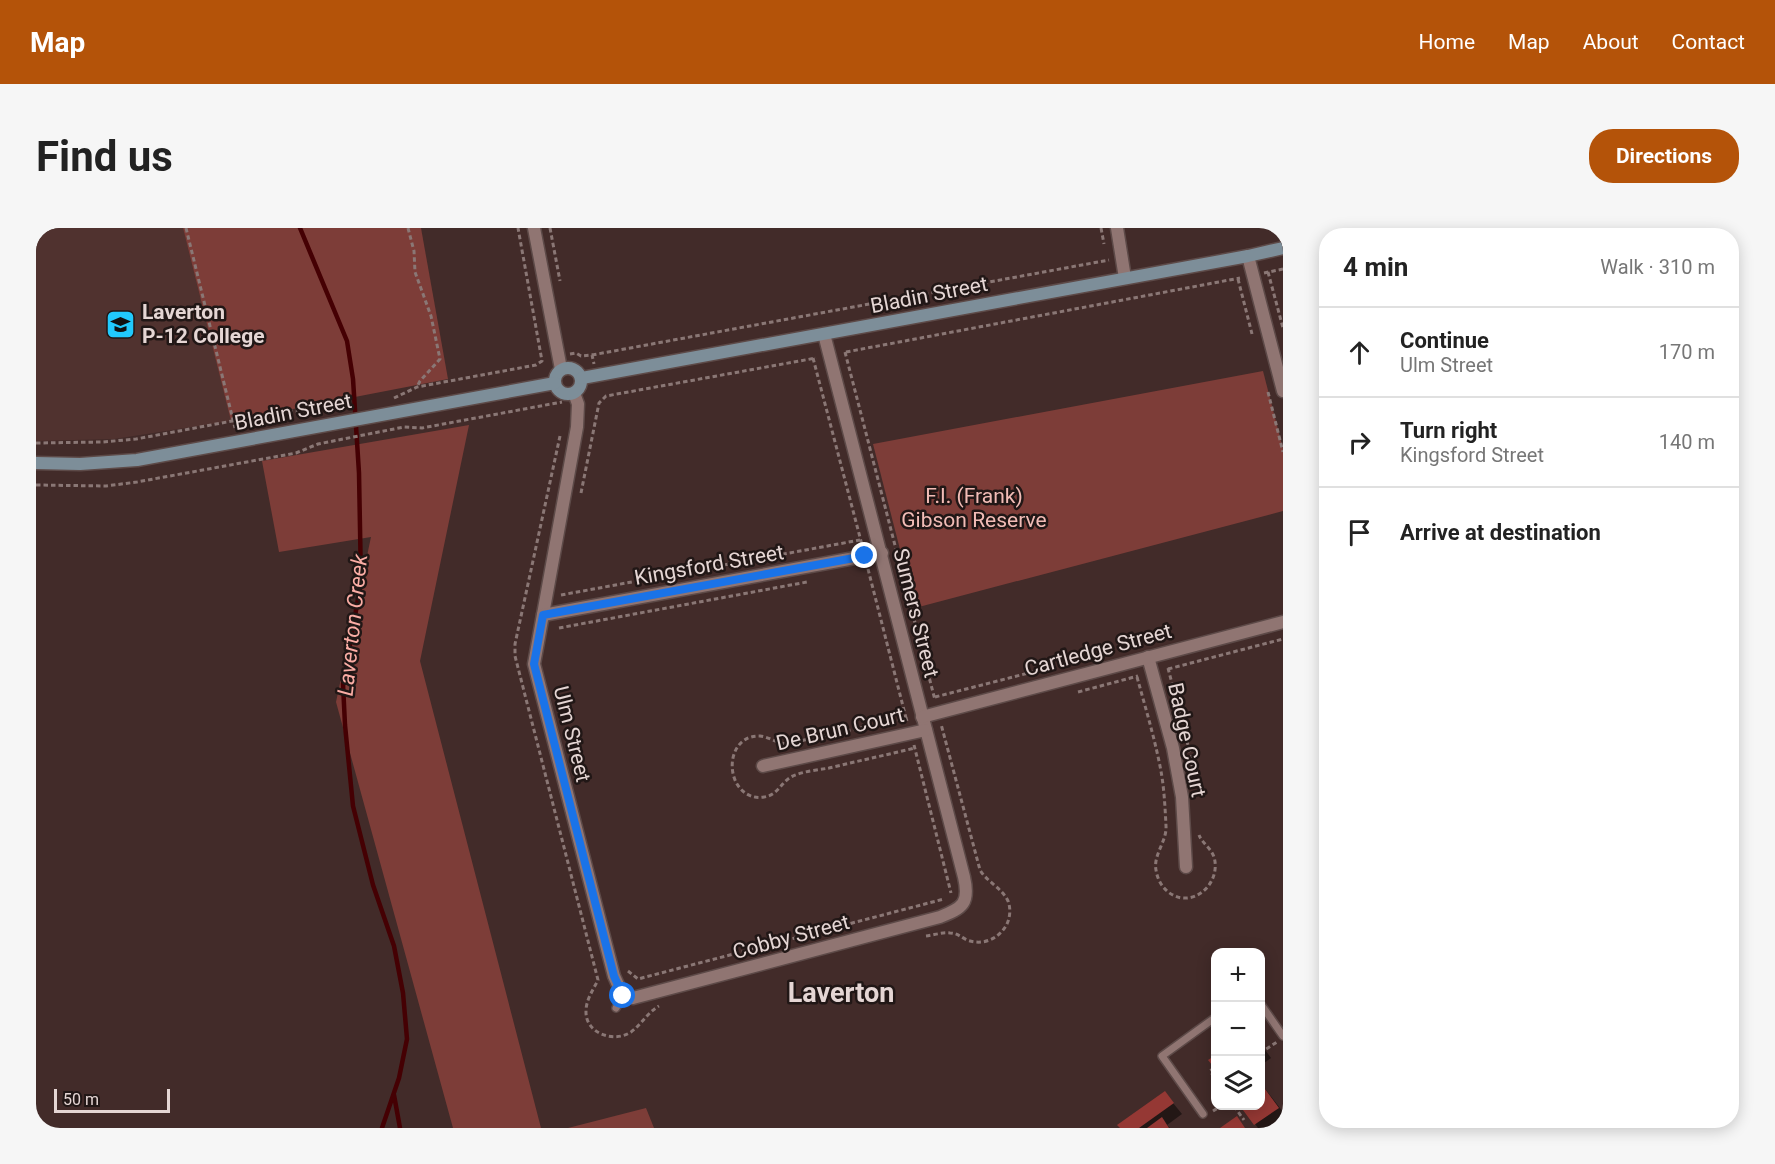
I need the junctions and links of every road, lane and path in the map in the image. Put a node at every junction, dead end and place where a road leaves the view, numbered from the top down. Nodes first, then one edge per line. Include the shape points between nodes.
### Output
1 (186, 228) edge
2 (408, 228) edge
3 (518, 228) edge
4 (534, 228) edge
5 (1117, 228) edge
6 (1283, 248) edge
7 (1248, 256) junction
8 (1122, 258) junction
9 (1283, 269) edge
10 (1268, 272) junction
11 (1253, 276) junction
12 (1125, 278) junction
13 (1283, 328) edge
14 (824, 334) junction
15 (845, 352) junction
16 (592, 355) dead end
17 (829, 355) junction
18 (813, 358) junction
19 (561, 369) junction
20 (582, 378) junction
21 (555, 383) junction
22 (416, 387) junction
23 (1283, 391) edge
24 (574, 393) junction
25 (384, 399) dead end
26 (567, 405) dead end
27 (317, 412) dead end
28 (233, 421) junction
29 (562, 428) dead end
30 (238, 442) junction
31 (36, 443) edge
32 (36, 463) edge
33 (36, 485) edge
34 (580, 495) dead end
35 (860, 540) junction
36 (882, 554) junction
37 (865, 556) junction
38 (811, 582) dead end
39 (561, 584) dead end
40 (559, 595) junction
41 (549, 614) junction
42 (1283, 622) edge
43 (559, 628) junction
44 (555, 633) dead end
45 (1283, 639) edge
46 (1148, 657) junction
47 (1152, 672) junction
48 (1068, 694) dead end
49 (939, 712) junction
50 (922, 717) junction
51 (906, 718) dead end
52 (926, 730) junction
53 (915, 748) dead end
54 (763, 766) dead end
55 (1186, 867) dead end
56 (964, 902) joint
57 (924, 936) dead end
58 (625, 961) dead end
59 (623, 996) junction
60 (670, 1004) dead end
61 (616, 1008) dead end
62 (1265, 1010) edge
63 (1211, 1020) edge
64 (1283, 1037) edge
65 (1265, 1050) edge
66 (1237, 1110) edge
67 (1203, 1114) dead end
68 (1244, 1120) dead end

1 - 28 path
2 - 22 path via 440,359
3 - 22 path via 542,361
4 - 19 street
5 - 8 street
6 - 7 street, Bladin Street
7 - 11 street
7 - 12 street, Bladin Street
8 - 12 street
8 - 16 path
9 - 10 path
10 - 11 path
10 - 13 path
11 - 15 path
11 - 23 street
12 - 14 street, Bladin Street
14 - 17 street, Sumers Street
14 - 20 street, Bladin Street
15 - 17 path
15 - 49 path
17 - 18 path
17 - 36 street, Sumers Street
18 - 34 path via 606,396 599,403
18 - 35 path
19 - 20 street via 574,368
19 - 21 street
20 - 24 street
21 - 24 street via 562,393
21 - 30 street, Bladin Street
22 - 25 path
24 - 41 street, Ulm Street via 579,404 577,427
26 - 33 path via 562,402 422,428 404,427 318,444 296,453 137,482 106,486
27 - 28 path via 286,411
28 - 30 path
28 - 31 path via 114,441
29 - 60 path via 515,656 598,980 585,1014 598,1032 616,1038 631,1032 658,1006
30 - 32 street, Bladin Street via 112,463
35 - 37 path
35 - 40 path
36 - 37 street, Kingsford Street
36 - 50 street, Sumers Street
37 - 41 street, Kingsford Street
37 - 51 path
38 - 43 path
39 - 40 path
40 - 41 path
41 - 43 path
41 - 59 street, Ulm Street via 534,664 614,976
42 - 46 street, Cartledge Street
43 - 44 path
45 - 47 path
46 - 47 street, Badge Court
46 - 49 street, Cartledge Street
47 - 48 path
47 - 55 street, Badge Court via 1182,797
49 - 50 street, Cartledge Street
49 - 57 path via 980,870 1005,896 1010,908 1003,931 986,942 949,932
50 - 52 street, Sumers Street
52 - 54 street, De Brun Court
52 - 56 street, Sumers Street via 967,890
53 - 58 path via 952,897 638,979 628,972
56 - 59 street, Cobby Street via 956,911 940,916 642,997
59 - 61 lane
62 - 64 lane
63 - 67 lane via 1162,1056
64 - 65 path
66 - 68 path

